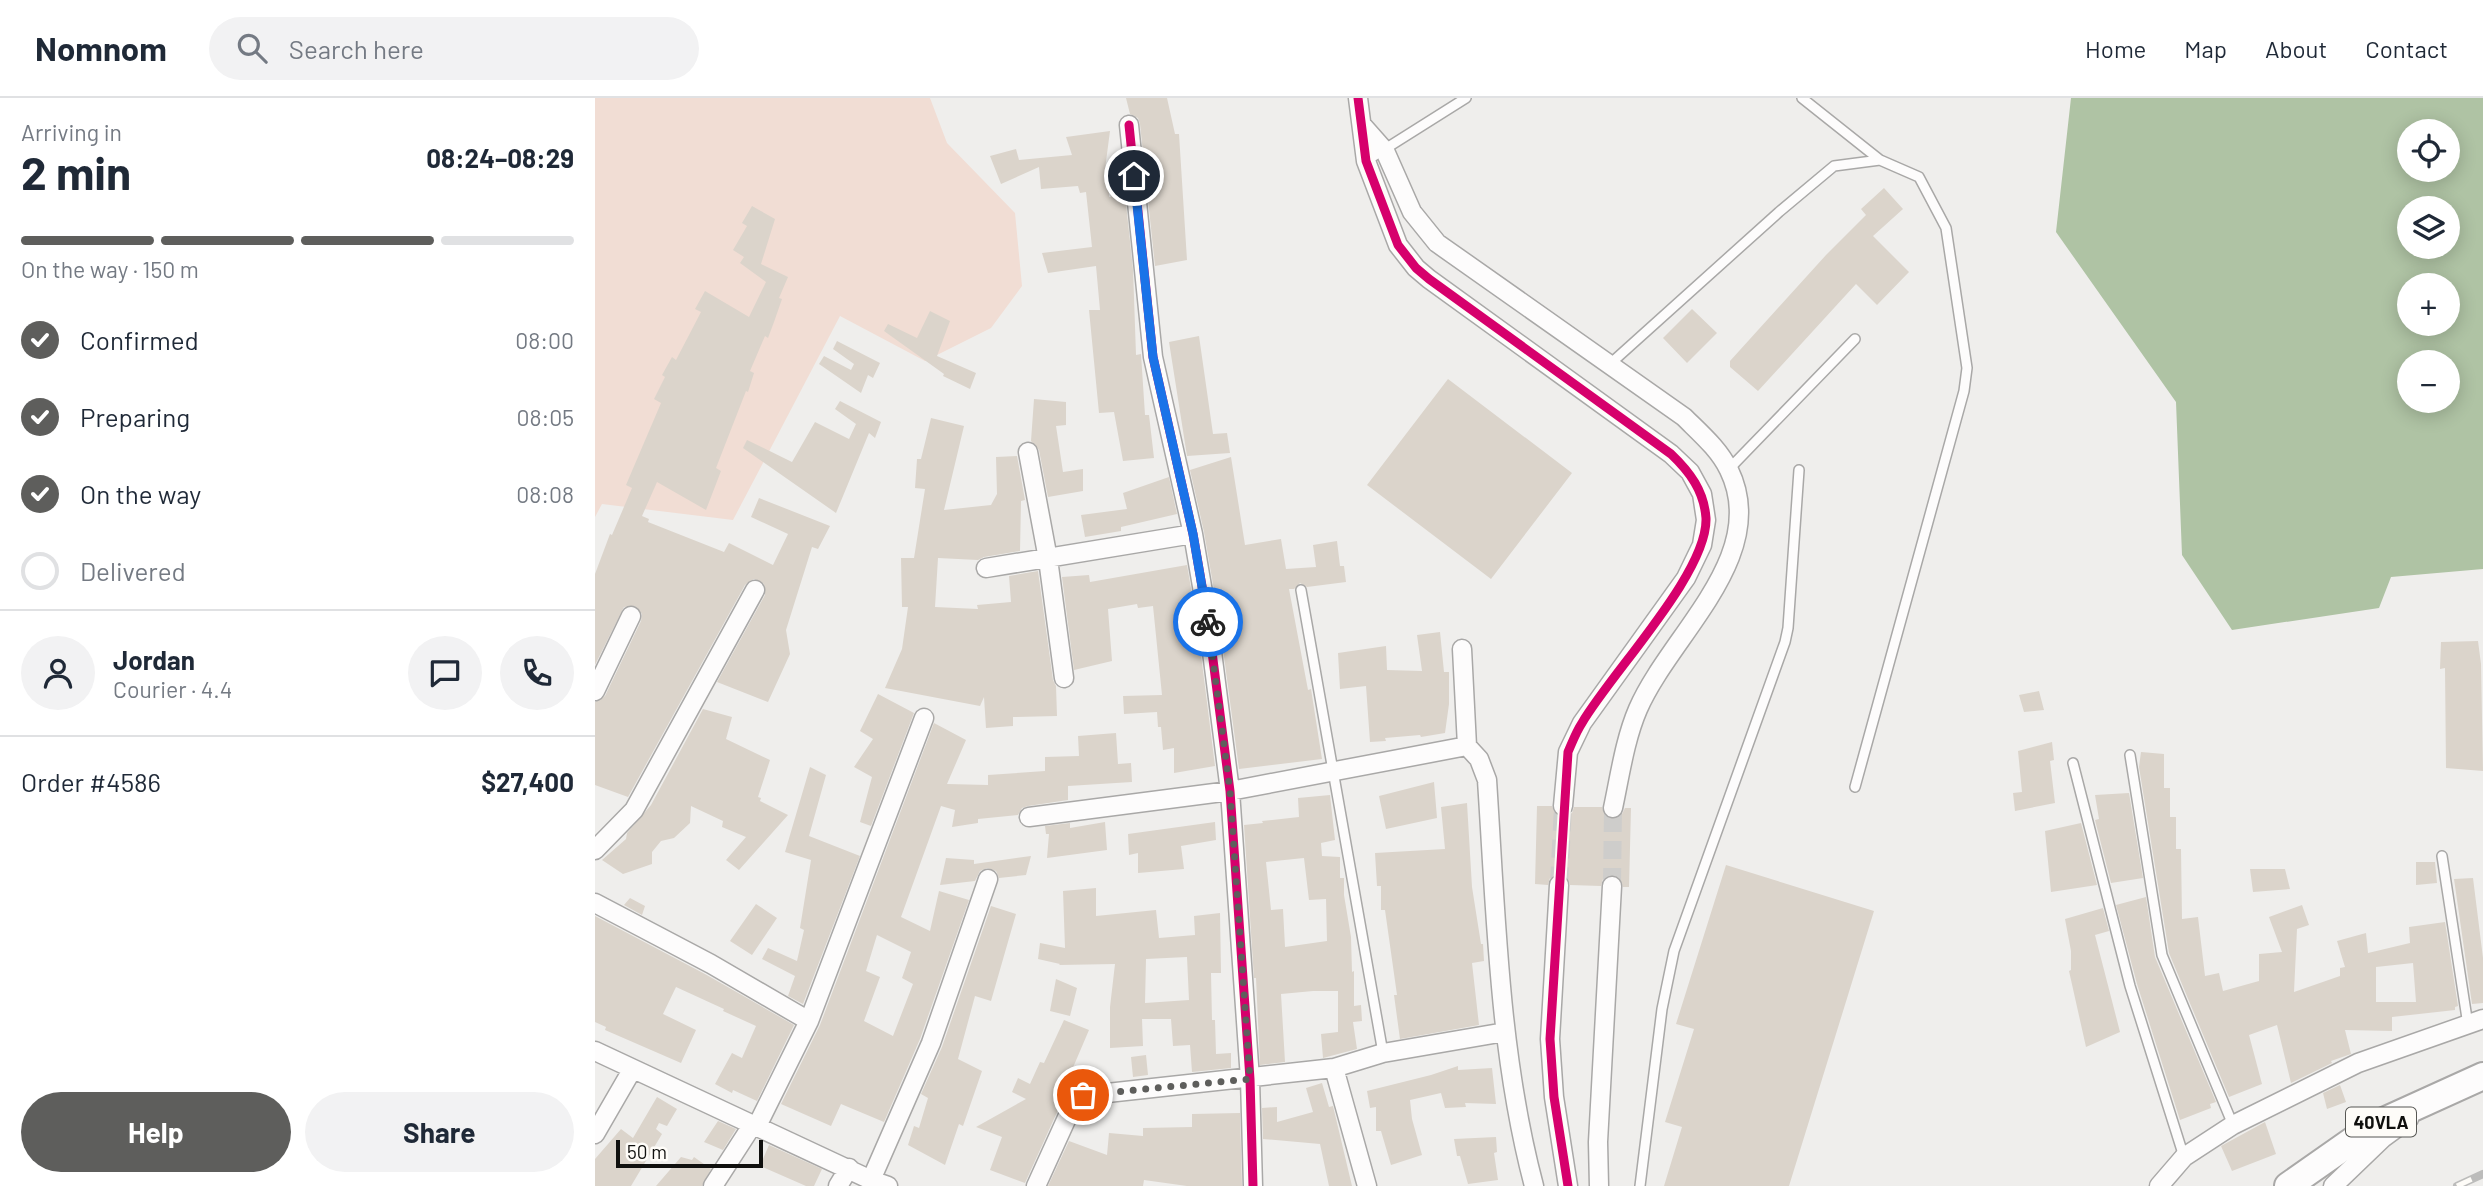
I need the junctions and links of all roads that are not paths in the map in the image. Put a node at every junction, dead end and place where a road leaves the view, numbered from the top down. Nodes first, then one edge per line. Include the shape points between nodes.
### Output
1 (1358, 98) edge
2 (1466, 98) edge
3 (1802, 98) edge
4 (1129, 125) dead end
5 (1362, 125) junction
6 (1385, 151) junction
7 (1880, 160) junction
8 (1366, 161) junction
9 (1855, 340) dead end
10 (1610, 364) junction
11 (1028, 452) dead end
12 (1729, 469) junction
13 (1799, 470) dead end
14 (1193, 534) junction
15 (1048, 559) junction
16 (986, 568) dead end
17 (755, 590) dead end
18 (1301, 590) dead end
19 (631, 616) dead end
20 (1462, 649) dead end
21 (1064, 678) dead end
22 (595, 691) edge
23 (924, 718) dead end
24 (1467, 746) junction
25 (2130, 755) dead end
26 (2073, 763) dead end
27 (1334, 773) junction
28 (1855, 787) dead end
29 (1230, 791) junction
30 (1563, 806) tunnel mouth
31 (1613, 808) tunnel mouth
32 (1029, 817) dead end
33 (595, 850) edge
34 (2442, 856) dead end
35 (988, 880) dead end
36 (1559, 885) tunnel mouth
37 (1612, 886) tunnel mouth
38 (595, 902) edge
39 (809, 1021) junction
40 (2475, 1022) edge
41 (1505, 1032) junction
42 (595, 1051) edge
43 (1383, 1053) junction
44 (1334, 1068) junction
45 (632, 1070) junction
46 (2483, 1076) edge
47 (1250, 1079) junction
48 (2454, 1087) junction
49 (755, 1125) junction
50 (2233, 1125) junction
51 (595, 1134) edge
52 (2184, 1157) junction
53 (849, 1168) junction
54 (879, 1183) edge
55 (713, 1186) edge
56 (838, 1186) edge
57 (1036, 1186) edge
58 (1253, 1186) edge
59 (1367, 1186) edge
60 (1534, 1186) edge
61 (1568, 1186) edge
62 (1599, 1186) edge
63 (1640, 1186) edge
64 (2159, 1186) edge
65 (2288, 1186) edge
66 (2333, 1186) edge

1 - 5 street
2 - 6 lane
3 - 7 lane
4 - 14 street via 1153,357
5 - 6 street
5 - 8 street
6 - 8 lane
6 - 10 street via 1412,212 1437,243
7 - 10 lane via 1834,166
7 - 28 lane via 1919,177 1946,228 1967,368
8 - 30 street via 1398,245 1416,268 1671,454 1702,494 1706,520 1702,545 1686,578 1581,723 1568,752
9 - 12 lane
10 - 12 street via 1684,417
11 - 15 street
12 - 31 street via 1739,501 1738,535 1727,567 1638,710
13 - 63 lane via 1786,642 1674,951 1662,1009
14 - 15 street
14 - 29 street
15 - 16 street
15 - 21 street
17 - 33 street via 634,810
18 - 27 lane
19 - 22 street
20 - 24 street
23 - 39 street
24 - 27 street
24 - 41 street via 1479,759 1487,780
25 - 50 lane via 2162,955
26 - 52 lane via 2130,986
27 - 29 street
27 - 43 lane
29 - 32 street
29 - 47 street
34 - 40 lane
35 - 54 street
36 - 61 street via 1550,1039
37 - 62 street
38 - 39 street
39 - 49 street
40 - 50 street via 2358,1063
41 - 43 street
41 - 60 street
42 - 45 street
43 - 44 street
44 - 47 street
44 - 59 street
45 - 49 street
45 - 51 street
46 - 48 main road, 40VLA
47 - 57 street via 1076,1098
47 - 58 street
48 - 65 main road, 40VLA via 2375,1125
48 - 66 street via 2383,1138
49 - 53 street
49 - 55 street
50 - 52 street
52 - 64 street
53 - 54 street
53 - 56 street

